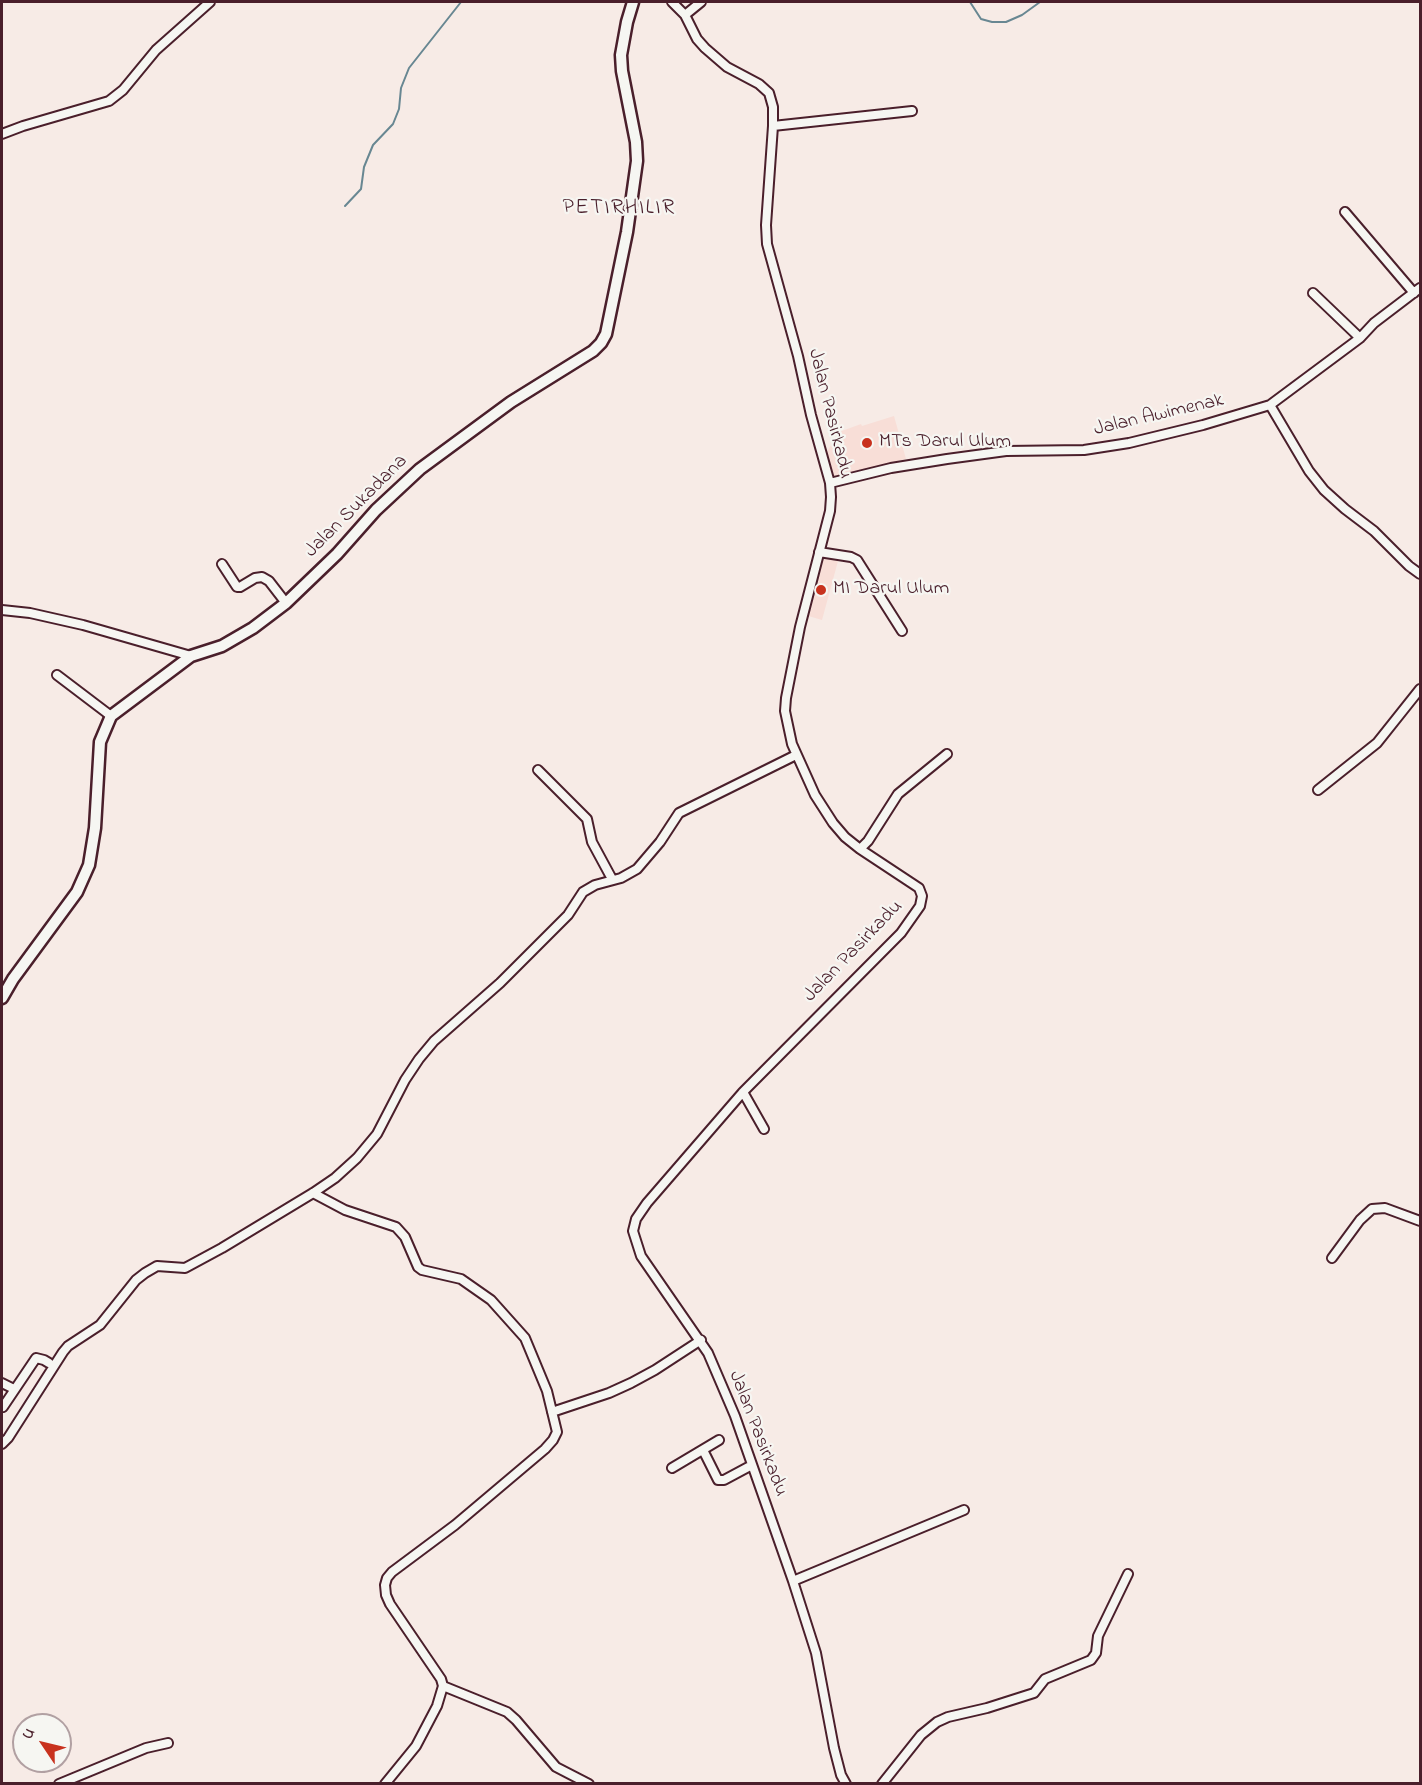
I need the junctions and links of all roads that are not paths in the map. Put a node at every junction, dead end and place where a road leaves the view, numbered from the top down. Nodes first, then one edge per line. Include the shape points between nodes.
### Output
1 (210, 2) edge
2 (633, 2) edge
3 (672, 2) edge
4 (701, 2) edge
5 (686, 15) junction
6 (912, 111) dead end
7 (773, 126) junction
8 (2, 134) edge
9 (1345, 212) dead end
10 (1417, 290) edge
11 (1313, 293) dead end
12 (1360, 338) junction
13 (1269, 405) junction
14 (830, 483) junction
15 (819, 552) junction
16 (222, 564) dead end
17 (1420, 574) edge
18 (286, 603) junction
19 (2, 610) edge
20 (902, 631) dead end
21 (191, 656) junction
22 (57, 675) dead end
23 (1420, 689) edge
24 (111, 716) junction
25 (947, 754) dead end
26 (796, 755) junction
27 (538, 770) dead end
28 (1318, 790) dead end
29 (860, 849) junction
30 (612, 879) junction
31 (2, 998) edge
32 (743, 1092) junction
33 (764, 1129) dead end
34 (313, 1193) junction
35 (1420, 1221) edge
36 (1332, 1258) dead end
37 (700, 1340) junction
38 (48, 1364) dead end
39 (2, 1383) edge
40 (14, 1389) junction
41 (3, 1407) edge
42 (552, 1412) junction
43 (719, 1440) dead end
44 (2, 1444) edge
45 (703, 1450) junction
46 (752, 1465) junction
47 (672, 1468) dead end
48 (964, 1510) dead end
49 (1128, 1574) dead end
50 (793, 1581) junction
51 (443, 1686) junction
52 (168, 1743) dead end
53 (62, 1783) edge
54 (385, 1784) edge
55 (589, 1784) edge
56 (846, 1784) edge
57 (882, 1784) edge

1 - 8 street via 156,50 109,101
2 - 18 main road, Jalan Sukadana via 621,56 637,161 627,232 601,343 420,469
3 - 5 street, Jalan Pasirkadu
4 - 5 street
5 - 7 street, Jalan Pasirkadu via 705,48 769,93
6 - 7 street
7 - 14 street, Jalan Pasirkadu via 767,244
9 - 10 street
10 - 12 street, Jalan Awimenak
11 - 12 street
12 - 13 street, Jalan Awimenak
13 - 14 street, Jalan Awimenak via 1128,443 1084,450 1005,452 958,458 891,468
13 - 17 street via 1324,490
14 - 15 street, Jalan Pasirkadu via 830,511
15 - 20 street via 857,560
15 - 26 street, Jalan Pasirkadu via 786,698 786,718
16 - 18 street via 237,587 262,577
18 - 21 main road, Jalan Sukadana via 222,646
19 - 21 street via 83,625
21 - 24 main road, Jalan Sukadana
22 - 24 street
23 - 28 street via 1377,743
24 - 31 main road via 100,742 89,865 77,892
25 - 29 street via 898,794
26 - 29 street, Jalan Pasirkadu via 832,823
26 - 30 street via 679,813 638,869
27 - 30 street via 587,819 591,842
29 - 32 street, Jalan Pasirkadu via 919,888 920,906 901,933
30 - 34 street via 583,892 567,915 500,983 434,1041 405,1080 377,1134 357,1158
32 - 33 street
32 - 37 street, Jalan Pasirkadu via 647,1203 633,1231 641,1256
34 - 42 street via 345,1210 396,1227 405,1237 417,1267 461,1279 492,1300 525,1338
34 - 44 street via 189,1266 157,1266 136,1280 100,1325 63,1352
35 - 36 street via 1385,1208 1372,1209
37 - 42 street via 631,1383
37 - 46 street, Jalan Pasirkadu via 735,1416
38 - 40 street via 36,1358
39 - 40 street
40 - 41 street
42 - 51 street via 556,1432 545,1449 387,1578 390,1604
43 - 45 street
45 - 46 street via 718,1480
45 - 47 street
46 - 50 street, Jalan Pasirkadu
48 - 50 street
49 - 57 street via 1098,1636 1091,1660 1045,1680 1034,1693 937,1722 921,1735
50 - 56 street, Jalan Pasirkadu via 816,1653 834,1748
51 - 54 street via 416,1746
51 - 55 street via 507,1712 556,1767
52 - 53 street via 146,1748

